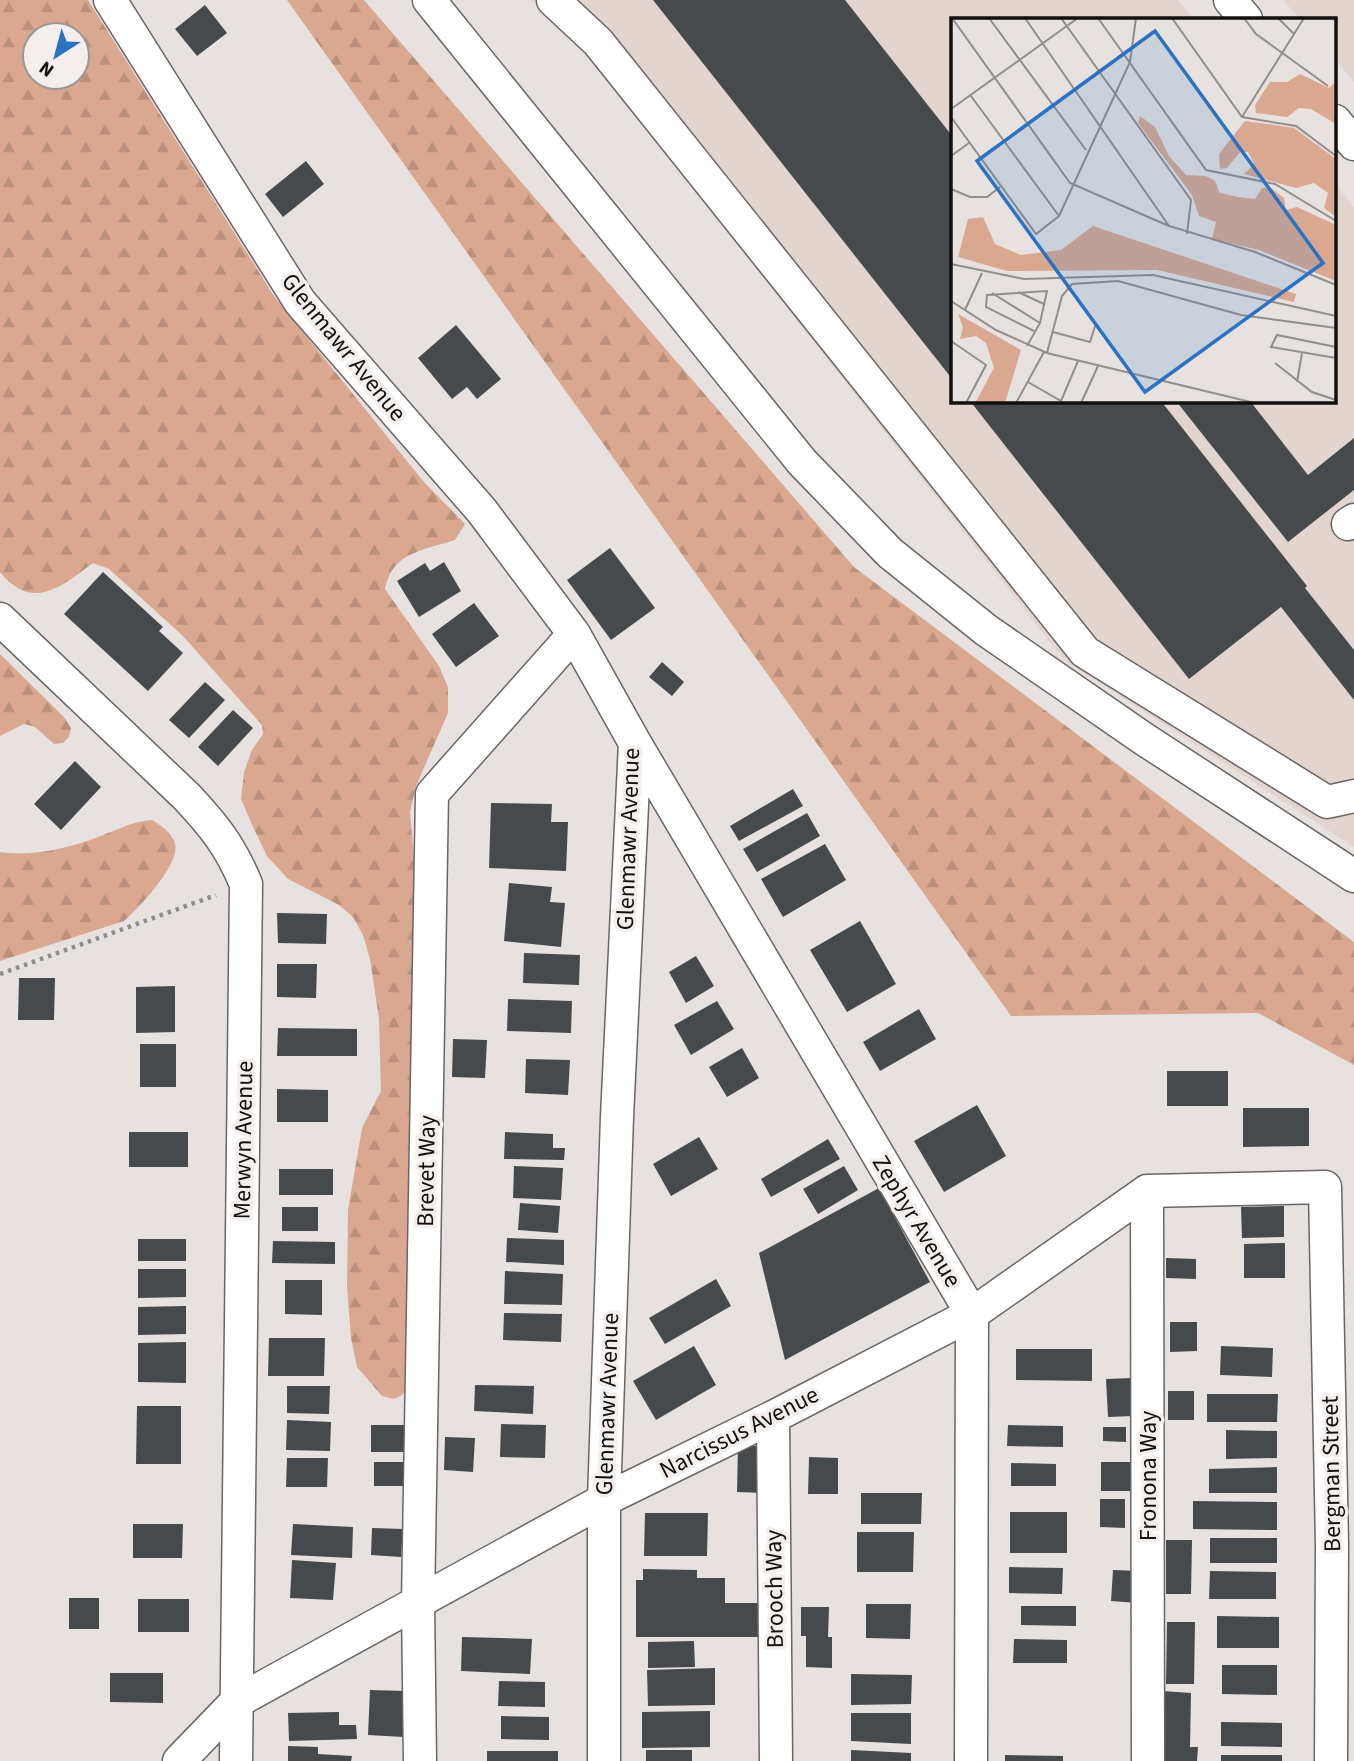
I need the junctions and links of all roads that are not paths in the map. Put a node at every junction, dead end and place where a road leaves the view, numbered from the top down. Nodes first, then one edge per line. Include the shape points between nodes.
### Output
1 (110, 0) edge
2 (429, 0) edge
3 (553, 0) edge
4 (1230, 0) edge
5 (1246, 18) edge
6 (1336, 122) edge
7 (1354, 144) edge
8 (0, 619) edge
9 (574, 634) junction
10 (635, 743) junction
11 (1354, 796) edge
12 (1354, 876) edge
13 (1147, 1191) junction
14 (972, 1314) junction
15 (773, 1417) junction
16 (604, 1500) junction
17 (1343, 1545) edge
18 (418, 1603) junction
19 (236, 1702) junction
20 (179, 1761) edge
21 (236, 1761) edge
22 (420, 1761) edge
23 (604, 1761) edge
24 (776, 1761) edge
25 (971, 1761) edge
26 (1148, 1761) edge
27 (1331, 1761) edge

1 - 9 street, Glenmawr Avenue via 300,302 482,511
2 - 12 street via 802,462 890,553 997,638
3 - 11 street via 597,42 1085,652 1327,802
4 - 5 street
6 - 7 street
8 - 19 street, Merwyn Avenue via 213,824 234,854 246,884
9 - 10 street, Glenmawr Avenue
9 - 18 street, Brevet Way via 432,794
10 - 14 street, Zephyr Avenue
10 - 16 street, Glenmawr Avenue
13 - 14 street, Narcissus Avenue
13 - 17 street, Bergman Street via 1325,1187
13 - 26 street, Fronona Way
14 - 15 street, Narcissus Avenue
14 - 25 street, Zephyr Avenue
15 - 16 street, Narcissus Avenue
15 - 24 street, Brooch Way
16 - 18 street, Narcissus Avenue
16 - 23 street, Glenmawr Avenue
17 - 27 street, Bergman Street
18 - 19 street, Narcissus Avenue
18 - 22 street, Brevet Way
19 - 20 street, Narcissus Avenue
19 - 21 street, Merwyn Avenue

